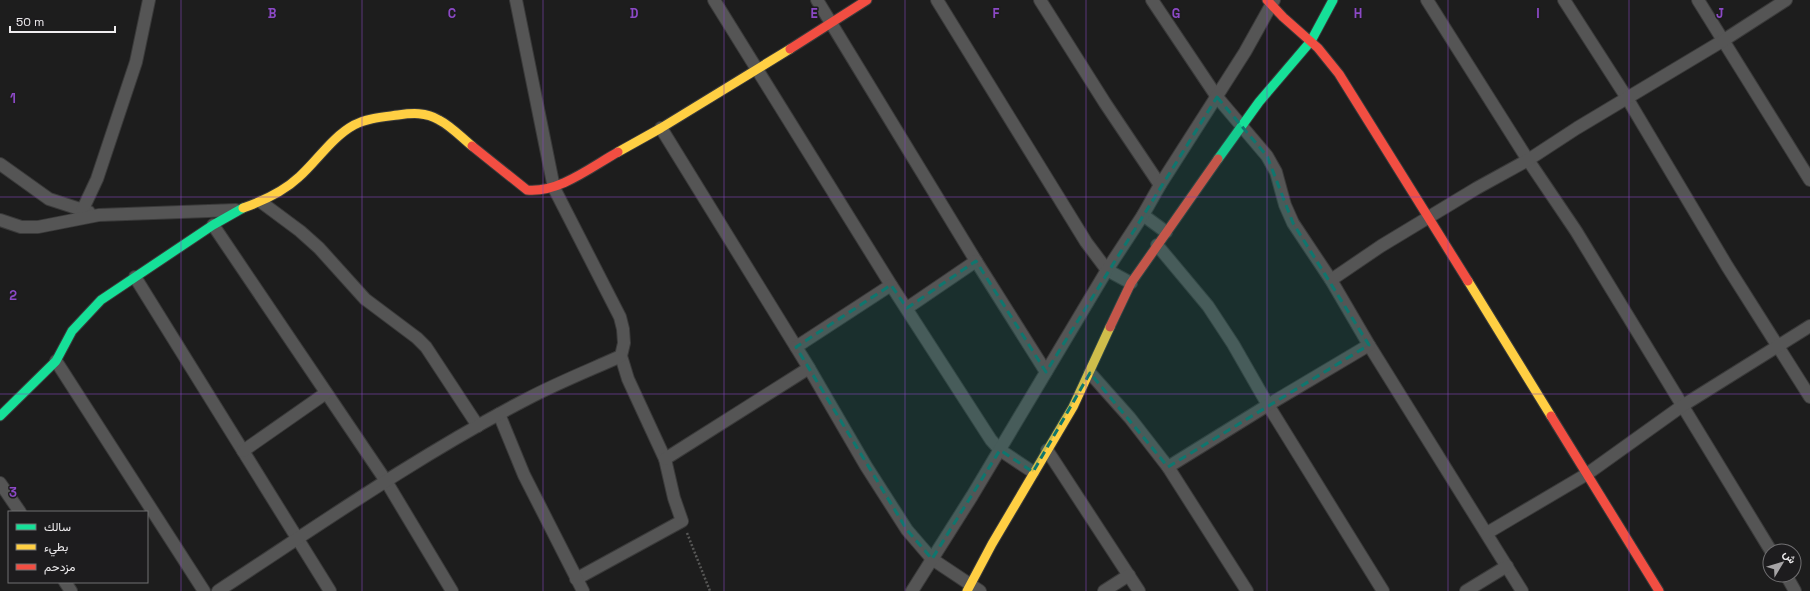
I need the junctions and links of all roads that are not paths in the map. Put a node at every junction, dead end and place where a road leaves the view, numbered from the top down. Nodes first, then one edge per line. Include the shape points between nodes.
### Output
1 (149, 0) edge
2 (516, 0) edge
3 (714, 0) edge
4 (817, 0) edge
5 (867, 0) edge
6 (937, 0) edge
7 (1040, 0) edge
8 (1152, 0) edge
9 (1334, 0) edge
10 (1427, 0) edge
11 (1564, 0) edge
12 (1698, 0) edge
13 (1786, 0) edge
14 (1271, 2) edge
15 (831, 22) junction
16 (1724, 40) junction
17 (1311, 41) junction
18 (758, 69) junction
19 (1217, 97) junction
20 (1627, 98) junction
21 (1241, 126) junction
22 (661, 128) junction
23 (1528, 160) junction
24 (0, 164) edge
25 (1810, 180) edge
26 (1160, 185) junction
27 (554, 188) junction
28 (261, 202) junction
29 (237, 210) junction
30 (82, 211) junction
31 (99, 215) junction
32 (1143, 215) junction
33 (1428, 217) junction
34 (0, 220) edge
35 (214, 225) junction
36 (1166, 232) junction
37 (1157, 244) junction
38 (976, 261) junction
39 (1107, 270) junction
40 (135, 277) junction
41 (1331, 280) junction
42 (1131, 283) junction
43 (891, 285) junction
44 (907, 308) junction
45 (1810, 326) edge
46 (1369, 346) junction
47 (1777, 346) junction
48 (796, 347) junction
49 (621, 356) junction
50 (56, 361) junction
51 (809, 368) junction
52 (1046, 372) junction
53 (1090, 373) junction
54 (326, 393) junction
55 (1810, 397) edge
56 (1268, 405) junction
57 (1682, 406) junction
58 (499, 414) junction
59 (0, 416) edge
60 (478, 426) junction
61 (1000, 450) junction
62 (1047, 450) junction
63 (243, 451) junction
64 (665, 459) junction
65 (1168, 467) junction
66 (1034, 472) junction
67 (1587, 474) junction
68 (386, 481) junction
69 (0, 483) edge
70 (19, 511) edge
71 (1487, 533) junction
72 (297, 539) junction
73 (1766, 543) edge
74 (932, 559) junction
75 (1507, 566) junction
76 (1129, 575) junction
77 (576, 579) junction
78 (973, 589) edge
79 (204, 591) edge
80 (218, 591) edge
81 (330, 591) edge
82 (452, 591) edge
83 (583, 591) edge
84 (912, 591) edge
85 (1104, 591) edge
86 (1139, 591) edge
87 (1247, 591) edge
88 (1384, 591) edge
89 (1466, 591) edge
90 (1522, 591) edge
91 (1659, 591) edge

1 - 30 street via 136,62 97,179
2 - 27 street
3 - 18 street
4 - 15 street
5 - 15 street
6 - 39 street via 1062,205
7 - 26 street via 1104,103
8 - 19 street
9 - 17 street
10 - 23 street
11 - 20 street
12 - 16 street
13 - 16 street
14 - 17 street via 1290,25
14 - 19 street via 1245,52
15 - 18 street
15 - 38 street
16 - 20 street
16 - 25 street
17 - 21 street
17 - 33 street via 1350,89
18 - 22 street
18 - 43 street
19 - 21 street
19 - 26 street
20 - 23 street
20 - 47 street
21 - 36 street
21 - 41 street via 1267,156 1276,172 1293,223
22 - 27 street
22 - 48 street
23 - 33 street
23 - 57 street via 1576,231
24 - 30 street via 49,199
26 - 32 street
27 - 28 street via 527,190 440,120 428,114 413,113 374,118 354,125 339,136 298,178
27 - 49 street via 620,317 624,343
28 - 29 street
28 - 60 street via 319,248 365,299 417,338
29 - 31 street
29 - 35 street
30 - 31 street
31 - 34 street via 38,227 21,227
32 - 36 street
32 - 39 street
33 - 41 street
33 - 67 street
35 - 40 street
35 - 54 street
36 - 37 street
37 - 42 street
37 - 56 street via 1208,306
38 - 44 street
38 - 52 street
39 - 42 street
39 - 52 street
40 - 50 street via 101,300 85,316 72,331
40 - 63 street
41 - 46 street
42 - 53 street via 1116,310
43 - 44 street
43 - 48 street
44 - 61 street via 968,406
45 - 47 street
46 - 56 street
46 - 71 street
47 - 55 street
47 - 57 street
48 - 51 street
49 - 58 street
49 - 64 street via 628,379
50 - 59 street
50 - 79 street
51 - 64 street
51 - 74 street via 866,466 915,540
52 - 61 street
53 - 62 street
53 - 65 street via 1130,418
54 - 63 street
54 - 68 street
56 - 65 street
56 - 88 street
57 - 67 street
57 - 73 street
58 - 60 street
58 - 77 street via 531,489
60 - 68 street
61 - 66 street
61 - 74 street
62 - 66 street
62 - 76 street
63 - 72 street
64 - 77 street via 682,521
65 - 87 street
66 - 78 street via 992,542
67 - 71 street
67 - 91 street
68 - 72 street
68 - 82 street
69 - 70 street
71 - 75 street
72 - 80 street
72 - 81 street
74 - 78 street
74 - 84 street
75 - 89 street
75 - 90 street
76 - 85 street
76 - 86 street
77 - 83 street

